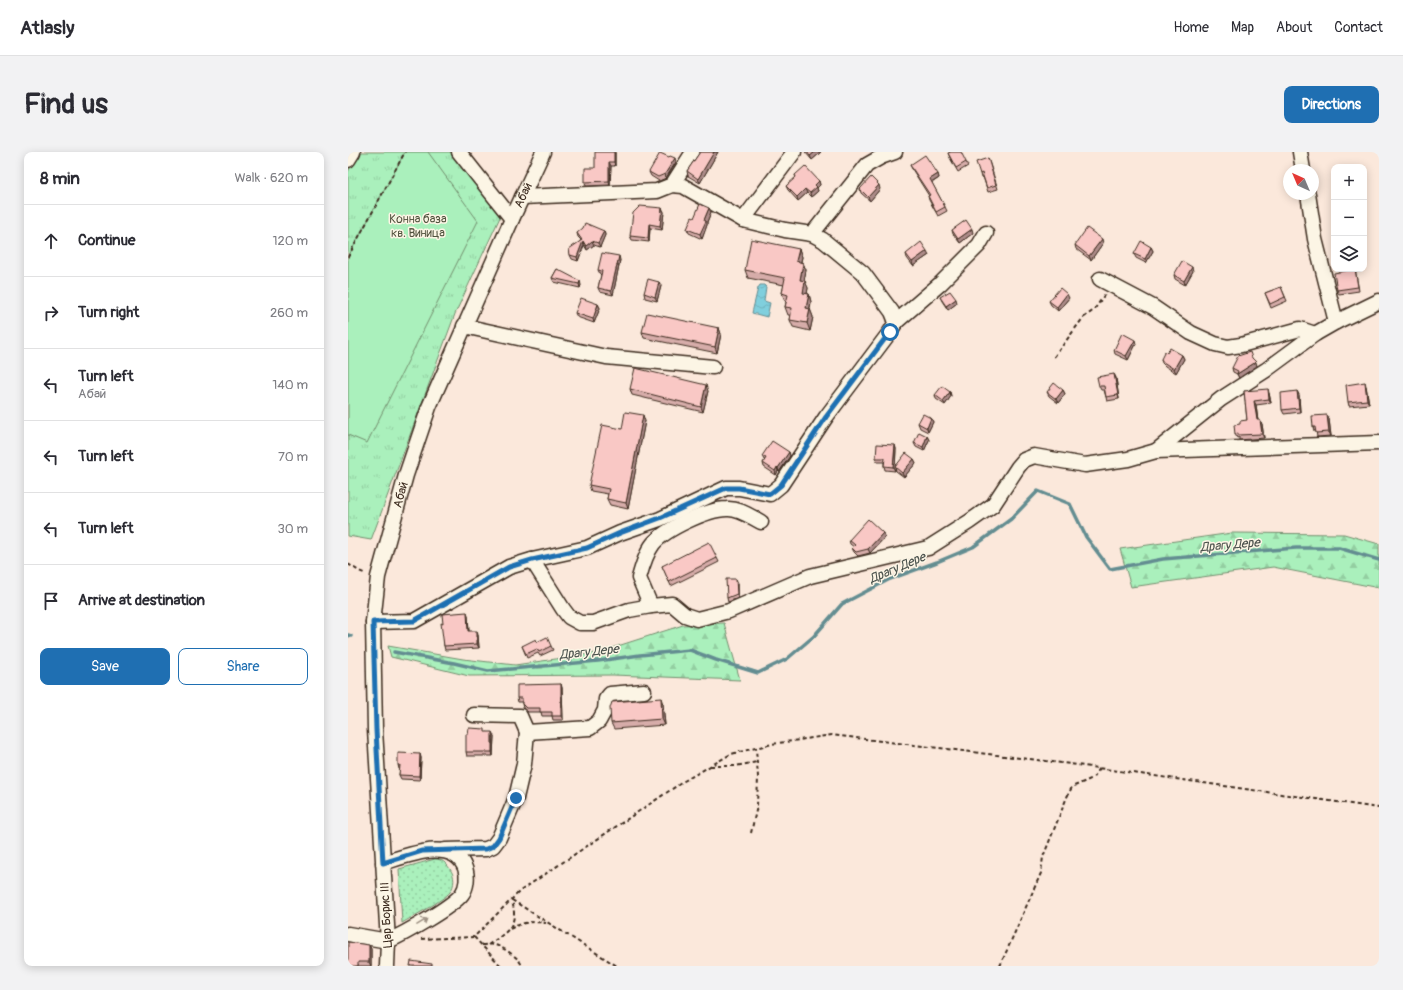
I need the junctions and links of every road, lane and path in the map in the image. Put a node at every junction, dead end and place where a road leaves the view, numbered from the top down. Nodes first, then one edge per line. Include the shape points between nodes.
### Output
1 (352, 152) edge
2 (405, 152) edge
3 (459, 152) edge
4 (543, 152) edge
5 (693, 152) edge
6 (794, 152) edge
7 (895, 152) edge
8 (1300, 152) edge
9 (348, 160) edge
10 (1302, 164) edge
11 (672, 185) junction
12 (522, 197) junction
13 (1309, 200) edge
14 (512, 219) junction
15 (743, 220) junction
16 (986, 233) dead end
17 (812, 234) junction
18 (348, 257) edge
19 (1104, 281) joint
20 (1379, 301) edge
21 (896, 322) junction
22 (1336, 322) junction
23 (464, 326) junction
24 (1315, 334) junction
25 (1054, 357) dead end
26 (713, 367) dead end
27 (1379, 443) edge
28 (1156, 451) junction
29 (761, 522) dead end
30 (532, 560) junction
31 (348, 564) edge
32 (378, 577) junction
33 (651, 606) junction
34 (373, 622) junction
35 (644, 691) dead end
36 (474, 716) dead end
37 (527, 732) junction
38 (756, 748) junction
39 (757, 762) junction
40 (709, 766) junction
41 (1100, 768) junction
42 (1379, 808) edge
43 (751, 833) dead end
44 (446, 850) junction
45 (383, 863) junction
46 (512, 900) junction
47 (548, 923) junction
48 (509, 930) junction
49 (348, 934) edge
50 (474, 937) junction
51 (421, 939) dead end
52 (388, 941) junction
53 (482, 945) junction
54 (488, 945) junction
55 (387, 966) edge
56 (501, 966) edge
57 (522, 966) edge
58 (617, 966) edge
59 (1000, 966) edge

1 - 9 street
2 - 18 path
3 - 14 street
4 - 12 street, Абай
5 - 11 street
6 - 15 street
7 - 17 street via 867,165
8 - 10 street
11 - 12 street via 658,192
11 - 15 street via 683,186
12 - 14 street, Абай
13 - 22 street via 1315,239
14 - 23 street, Абай
15 - 17 street
16 - 21 street via 979,245 940,284
17 - 21 street via 863,272 892,312
19 - 24 street via 1153,307 1191,333 1215,344 1228,347 1241,345 1300,329
19 - 25 path via 1104,296 1094,310 1083,318
20 - 22 street
21 - 30 street via 826,417 781,485 770,494 726,488 587,548
22 - 24 street
23 - 26 street via 606,357
23 - 32 street, Абай via 429,407 406,475
24 - 28 street via 1222,399
27 - 28 street
28 - 33 street via 1086,466 1034,456 1024,460 1018,467 994,505 928,548 810,576 729,611 697,619 685,615 672,604
29 - 33 street via 740,511 727,509 702,514 663,534 652,544 639,578
30 - 33 street via 563,609 580,623 593,623 629,610
30 - 34 street via 509,567 414,621
31 - 32 path via 359,571
32 - 34 street, Абай
34 - 45 street, Абай
35 - 37 street via 610,694 599,721 590,728
36 - 37 street via 520,716
37 - 44 street via 524,764 516,798 499,838 493,846 486,849
38 - 39 path
38 - 40 path via 731,754
38 - 41 path via 832,735
39 - 40 path via 735,766
39 - 43 path via 757,806
40 - 46 path via 582,848 520,891
41 - 42 path
41 - 59 path via 1093,778 1072,787 1043,857 1040,873
44 - 45 street via 422,851
52 -> 44 street via 455,901 462,893 466,886 467,872 459,858
45 - 52 street, Цар Борис III
46 - 47 path
46 - 48 path via 515,919
46 - 50 path
47 - 48 path via 534,921
47 - 58 path
48 - 54 path
49 - 52 street
50 - 51 path
50 - 53 path
52 - 55 street, Цар Борис III
53 - 54 path
53 - 56 path
54 - 57 path via 505,950 520,960

